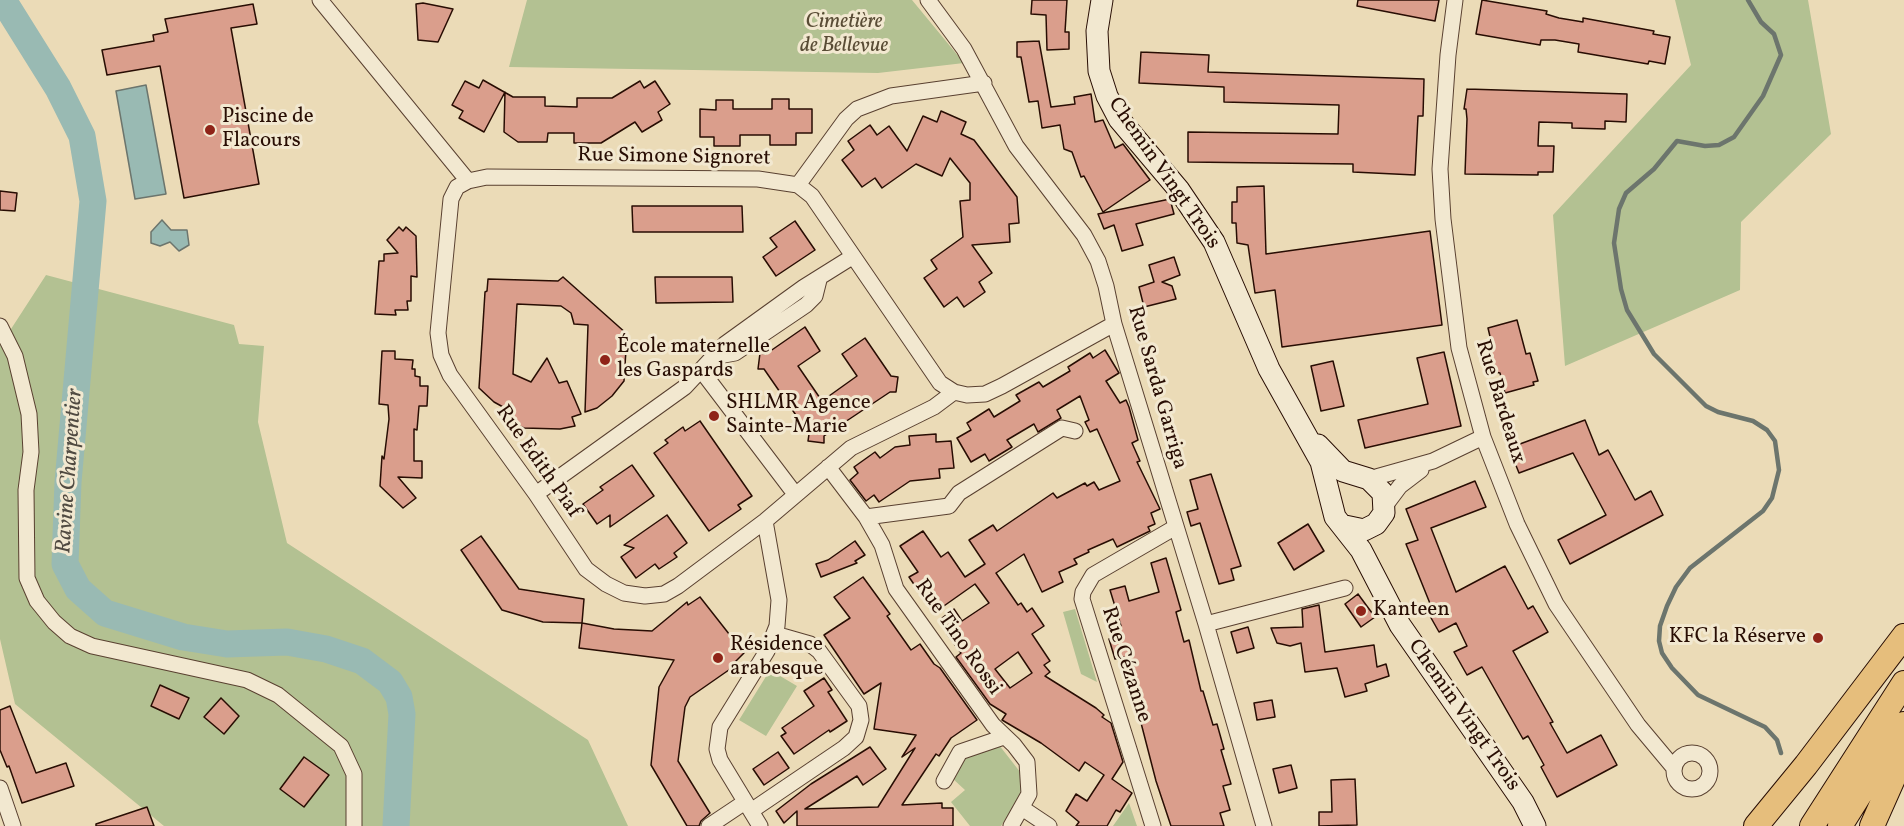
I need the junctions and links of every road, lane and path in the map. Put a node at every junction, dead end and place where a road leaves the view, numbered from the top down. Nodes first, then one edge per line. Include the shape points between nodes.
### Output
1 (320, 0) edge
2 (928, 0) edge
3 (1102, 0) edge
4 (1455, 0) edge
5 (984, 83) junction
6 (468, 181) junction
7 (798, 185) junction
8 (852, 257) junction
9 (1114, 324) junction
10 (0, 326) edge
11 (701, 370) junction
12 (954, 392) junction
13 (1075, 431) dead end
14 (1309, 436) junction
15 (1483, 436) junction
16 (1433, 461) junction
17 (828, 467) junction
18 (1362, 478) junction
19 (536, 494) junction
20 (795, 494) junction
21 (1331, 504) junction
22 (1381, 515) junction
23 (866, 517) junction
24 (765, 521) junction
25 (1345, 526) junction
26 (1174, 528) junction
27 (1375, 574) junction
28 (1346, 588) dead end
29 (1206, 624) junction
30 (775, 634) junction
31 (1904, 636) edge
32 (1904, 683) edge
33 (1904, 724) edge
34 (1004, 737) junction
35 (1904, 754) edge
36 (1674, 768) dead end
37 (944, 781) dead end
38 (0, 788) edge
39 (748, 807) junction
40 (1022, 808) junction
41 (1259, 824) edge
42 (13, 826) edge
43 (354, 826) edge
44 (709, 826) edge
45 (760, 826) edge
46 (1011, 826) edge
47 (1049, 826) edge
48 (1153, 826) edge
49 (1535, 826) edge
50 (1756, 826) edge
51 (1812, 826) edge
52 (1840, 826) edge
53 (1872, 826) edge

1 - 6 street
2 - 5 street, Rue Sarda Garriga
3 - 14 main road, Chemin Vingt Trois via 1097,31 1099,71 1107,96 1119,119 1179,190 1214,242 1269,369
4 - 15 street, Rue Bardeaux via 1440,169 1443,219 1459,348
5 - 7 street via 891,96 857,109 846,118
5 - 9 street, Rue Sarda Garriga via 1016,146 1084,235 1106,286
6 - 7 street, Rue Simone Signoret via 487,177 680,177 758,179
6 - 19 street, Rue Edith Piaf via 457,188 451,199 438,333 441,355 450,375
7 - 8 street, Rue Simone Signoret via 812,196
8 - 11 street via 804,287 717,352
8 - 12 street, Rue Simone Signoret via 940,383
9 - 12 street via 985,394
9 - 26 street, Rue Sarda Garriga
10 - 43 street via 23,378 29,414 27,578 37,601 70,636 92,646 247,680 278,695 341,746 354,774
11 - 19 street via 685,387
11 - 20 street
12 - 17 street, Rue Edith Piaf via 934,407 851,448
13 - 23 street via 1062,428 959,493 949,506
14 - 18 main road, Chemin Vingt Trois via 1343,471
14 - 21 main road, Chemin Vingt Trois via 1329,483
15 - 16 street
15 - 36 street, Rue Bardeaux via 1517,524 1556,604 1638,725
16 - 18 street
16 - 22 street via 1400,486
17 - 20 street, Rue Edith Piaf
17 - 23 street, Rue Tino Rossi
18 - 21 main road via 1338,486
18 - 22 main road, Chemin Vingt Trois via 1380,487
19 - 24 street, Rue Edith Piaf via 586,569 624,593 645,596 664,594 678,586
20 - 24 street, Rue Edith Piaf
21 - 25 main road, Chemin Vingt Trois via 1335,517
22 - 25 main road via 1364,530
22 - 27 main road, Chemin Vingt Trois via 1373,547
23 - 34 street, Rue Tino Rossi via 882,545 896,589
24 - 30 street via 778,600
25 - 27 main road, Chemin Vingt Trois
26 - 29 street, Rue Sarda Garriga
26 - 48 street, Rue Cézanne via 1093,575 1083,592
27 - 49 main road, Chemin Vingt Trois via 1400,625 1523,802
28 - 29 street
29 - 41 street, Rue Sarda Garriga
30 - 39 street via 717,738 720,760
30 - 39 street via 810,644 819,651 859,706 861,720 856,737 844,748
31 - 50 highway
32 - 51 highway
33 - 52 highway
34 - 37 street via 960,752
34 - 40 street, Rue Tino Rossi via 1027,762 1029,794
35 - 53 highway
38 - 42 street
39 - 44 street
39 - 45 street
40 - 46 street, Rue Tino Rossi
40 - 47 street

